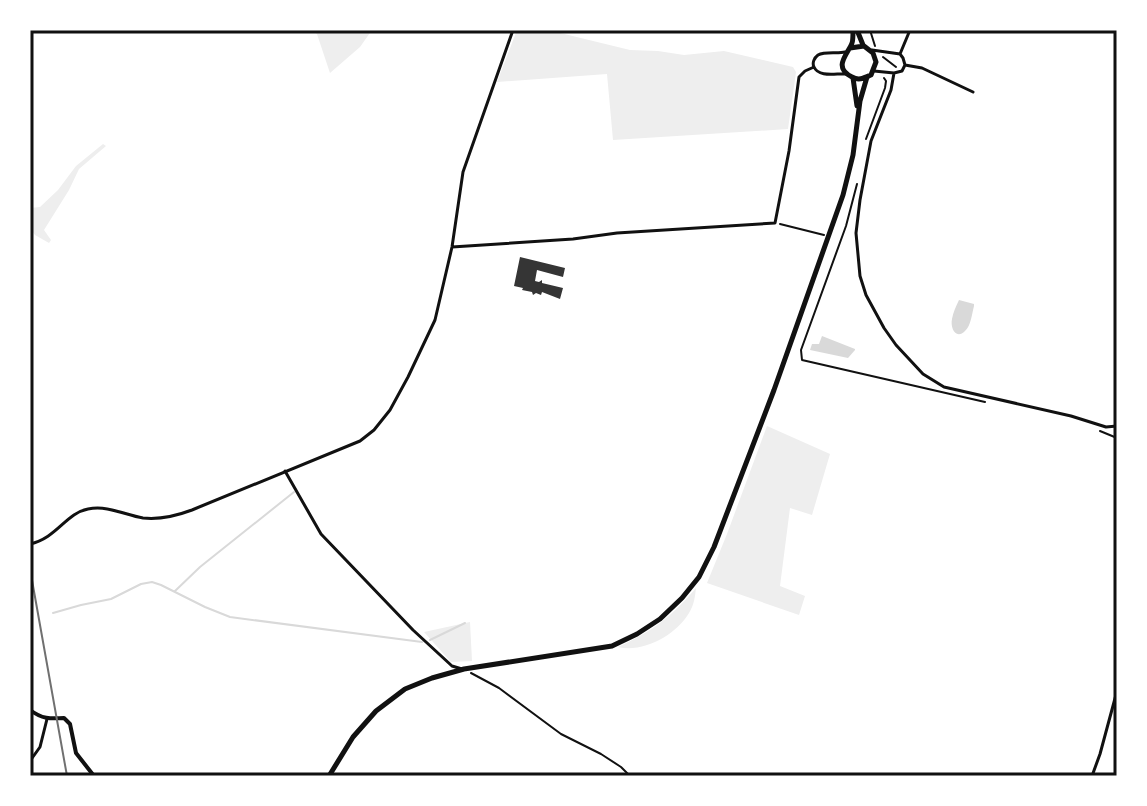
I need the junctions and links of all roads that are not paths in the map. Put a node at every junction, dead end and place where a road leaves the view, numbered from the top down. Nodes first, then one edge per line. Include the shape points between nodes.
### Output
1 (513, 30) edge
2 (855, 30) edge
3 (910, 30) edge
4 (867, 47) junction
5 (848, 50) junction
6 (900, 54) junction
7 (905, 65) junction
8 (814, 67) junction
9 (874, 71) junction
10 (894, 73) junction
11 (850, 76) junction
12 (867, 77) junction
13 (973, 92) dead end
14 (858, 119) junction
15 (452, 247) junction
16 (1117, 426) edge
17 (285, 471) junction
18 (30, 544) edge
19 (464, 669) junction
20 (1117, 691) edge
21 (30, 710) edge
22 (47, 719) junction
23 (30, 761) edge
24 (94, 776) edge
25 (329, 776) edge
26 (1092, 776) edge

1 - 15 street via 463,172
2 - 4 main road
2 - 5 main road
3 - 6 street
4 - 5 main road
4 - 6 street via 883,55
4 - 9 main road via 876,57
5 - 8 street via 819,55
5 - 11 main road via 842,61
6 - 7 street
7 - 10 street
7 - 13 street
8 - 11 street
8 - 15 street via 799,77 775,223
9 - 10 street
9 - 12 main road
10 - 16 street via 871,141 856,233 860,276 884,328 923,374 944,387
11 - 12 main road
11 - 14 main road
12 - 14 main road
14 - 19 main road via 847,182 829,237 699,577 660,619 612,646
15 - 17 street via 435,320 390,410 360,441
17 - 18 street via 167,519 87,509
17 - 19 street via 321,534 413,630 452,666
19 - 25 main road via 405,689 376,711
20 - 26 street
21 - 22 street
22 - 23 street
22 - 24 street via 64,718 70,724 76,753

